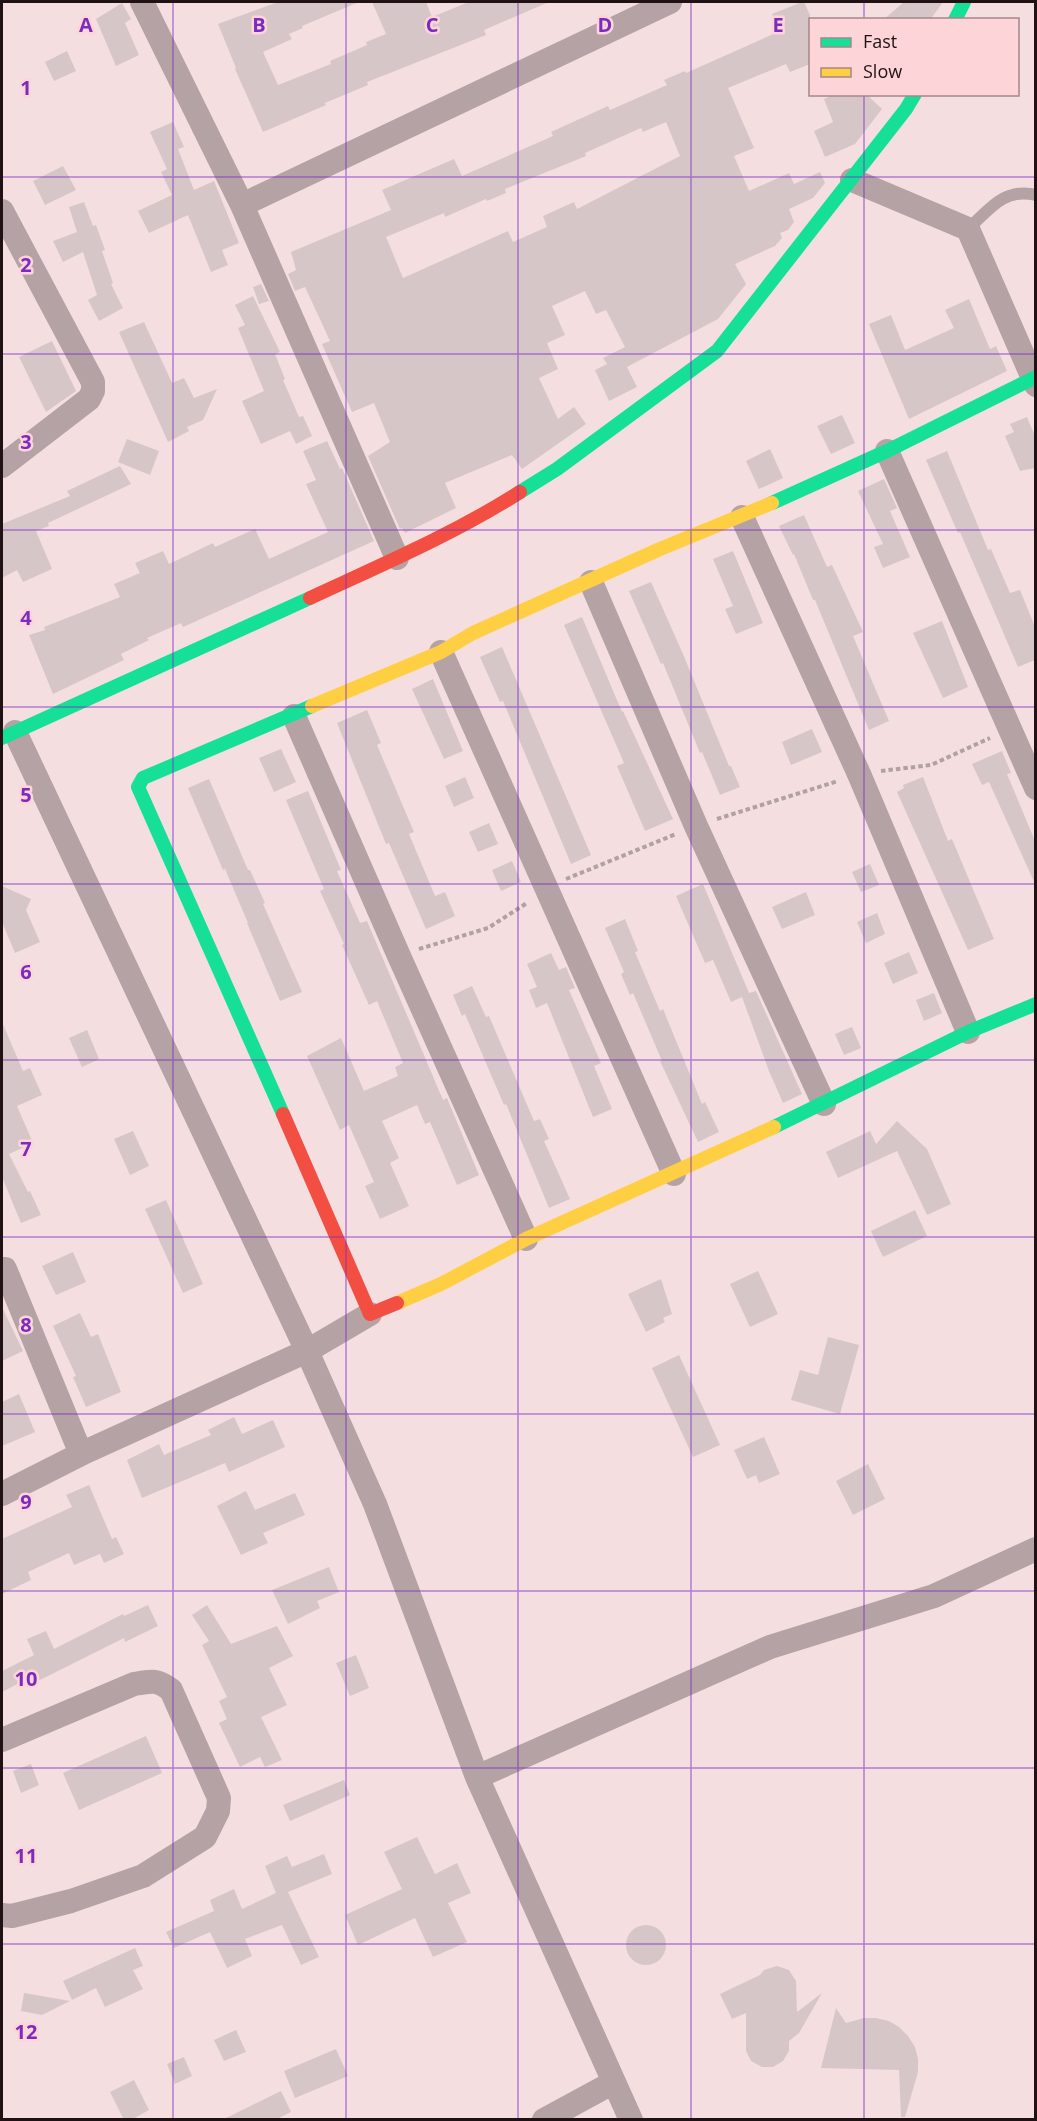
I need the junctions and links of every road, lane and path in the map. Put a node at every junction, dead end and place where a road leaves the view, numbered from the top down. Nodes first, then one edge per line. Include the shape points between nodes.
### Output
1 (142, 2) edge
2 (670, 2) edge
3 (964, 2) edge
4 (956, 18) edge
5 (914, 96) edge
6 (852, 180) junction
7 (1035, 195) edge
8 (242, 206) junction
9 (2, 211) edge
10 (968, 229) junction
11 (1034, 380) edge
12 (886, 451) junction
13 (2, 466) edge
14 (742, 517) junction
15 (397, 558) junction
16 (591, 582) junction
17 (441, 652) junction
18 (294, 716) junction
19 (8, 735) edge
20 (1035, 788) edge
21 (1035, 1004) edge
22 (968, 1032) junction
23 (824, 1104) junction
24 (674, 1174) junction
25 (526, 1239) junction
26 (2, 1269) edge
27 (370, 1314) junction
28 (307, 1351) junction
29 (81, 1454) junction
30 (2, 1494) edge
31 (1035, 1549) edge
32 (2, 1740) edge
33 (477, 1777) junction
34 (2, 1915) edge
35 (614, 2082) junction
36 (544, 2120) edge
37 (631, 2120) edge

1 - 8 street
2 - 8 street
3 - 4 street
5 - 6 street
6 - 10 street
6 - 15 street via 717,351 557,469 489,512
7 - 10 lane via 1026,192 1002,198
8 - 15 street
9 - 13 street via 93,382 89,399
10 - 11 street
11 - 12 street
12 - 14 street
12 - 20 street
14 - 16 street via 660,549
14 - 22 street via 859,774
15 - 19 street
16 - 17 street via 473,633
16 - 23 street via 696,826
17 - 18 street
17 - 24 street
18 - 25 street
18 - 27 street via 143,778 138,787
19 - 28 street
21 - 22 street
22 - 23 street
23 - 24 street
24 - 25 street
25 - 27 street via 441,1284
26 - 29 street
27 - 28 street
28 - 29 street
28 - 33 street via 375,1504
29 - 30 street
31 - 33 street via 934,1596 770,1647
32 - 34 street via 134,1684 162,1683 171,1690 219,1798 218,1811 206,1837 143,1876 71,1901
33 - 35 street
35 - 36 street
35 - 37 street

